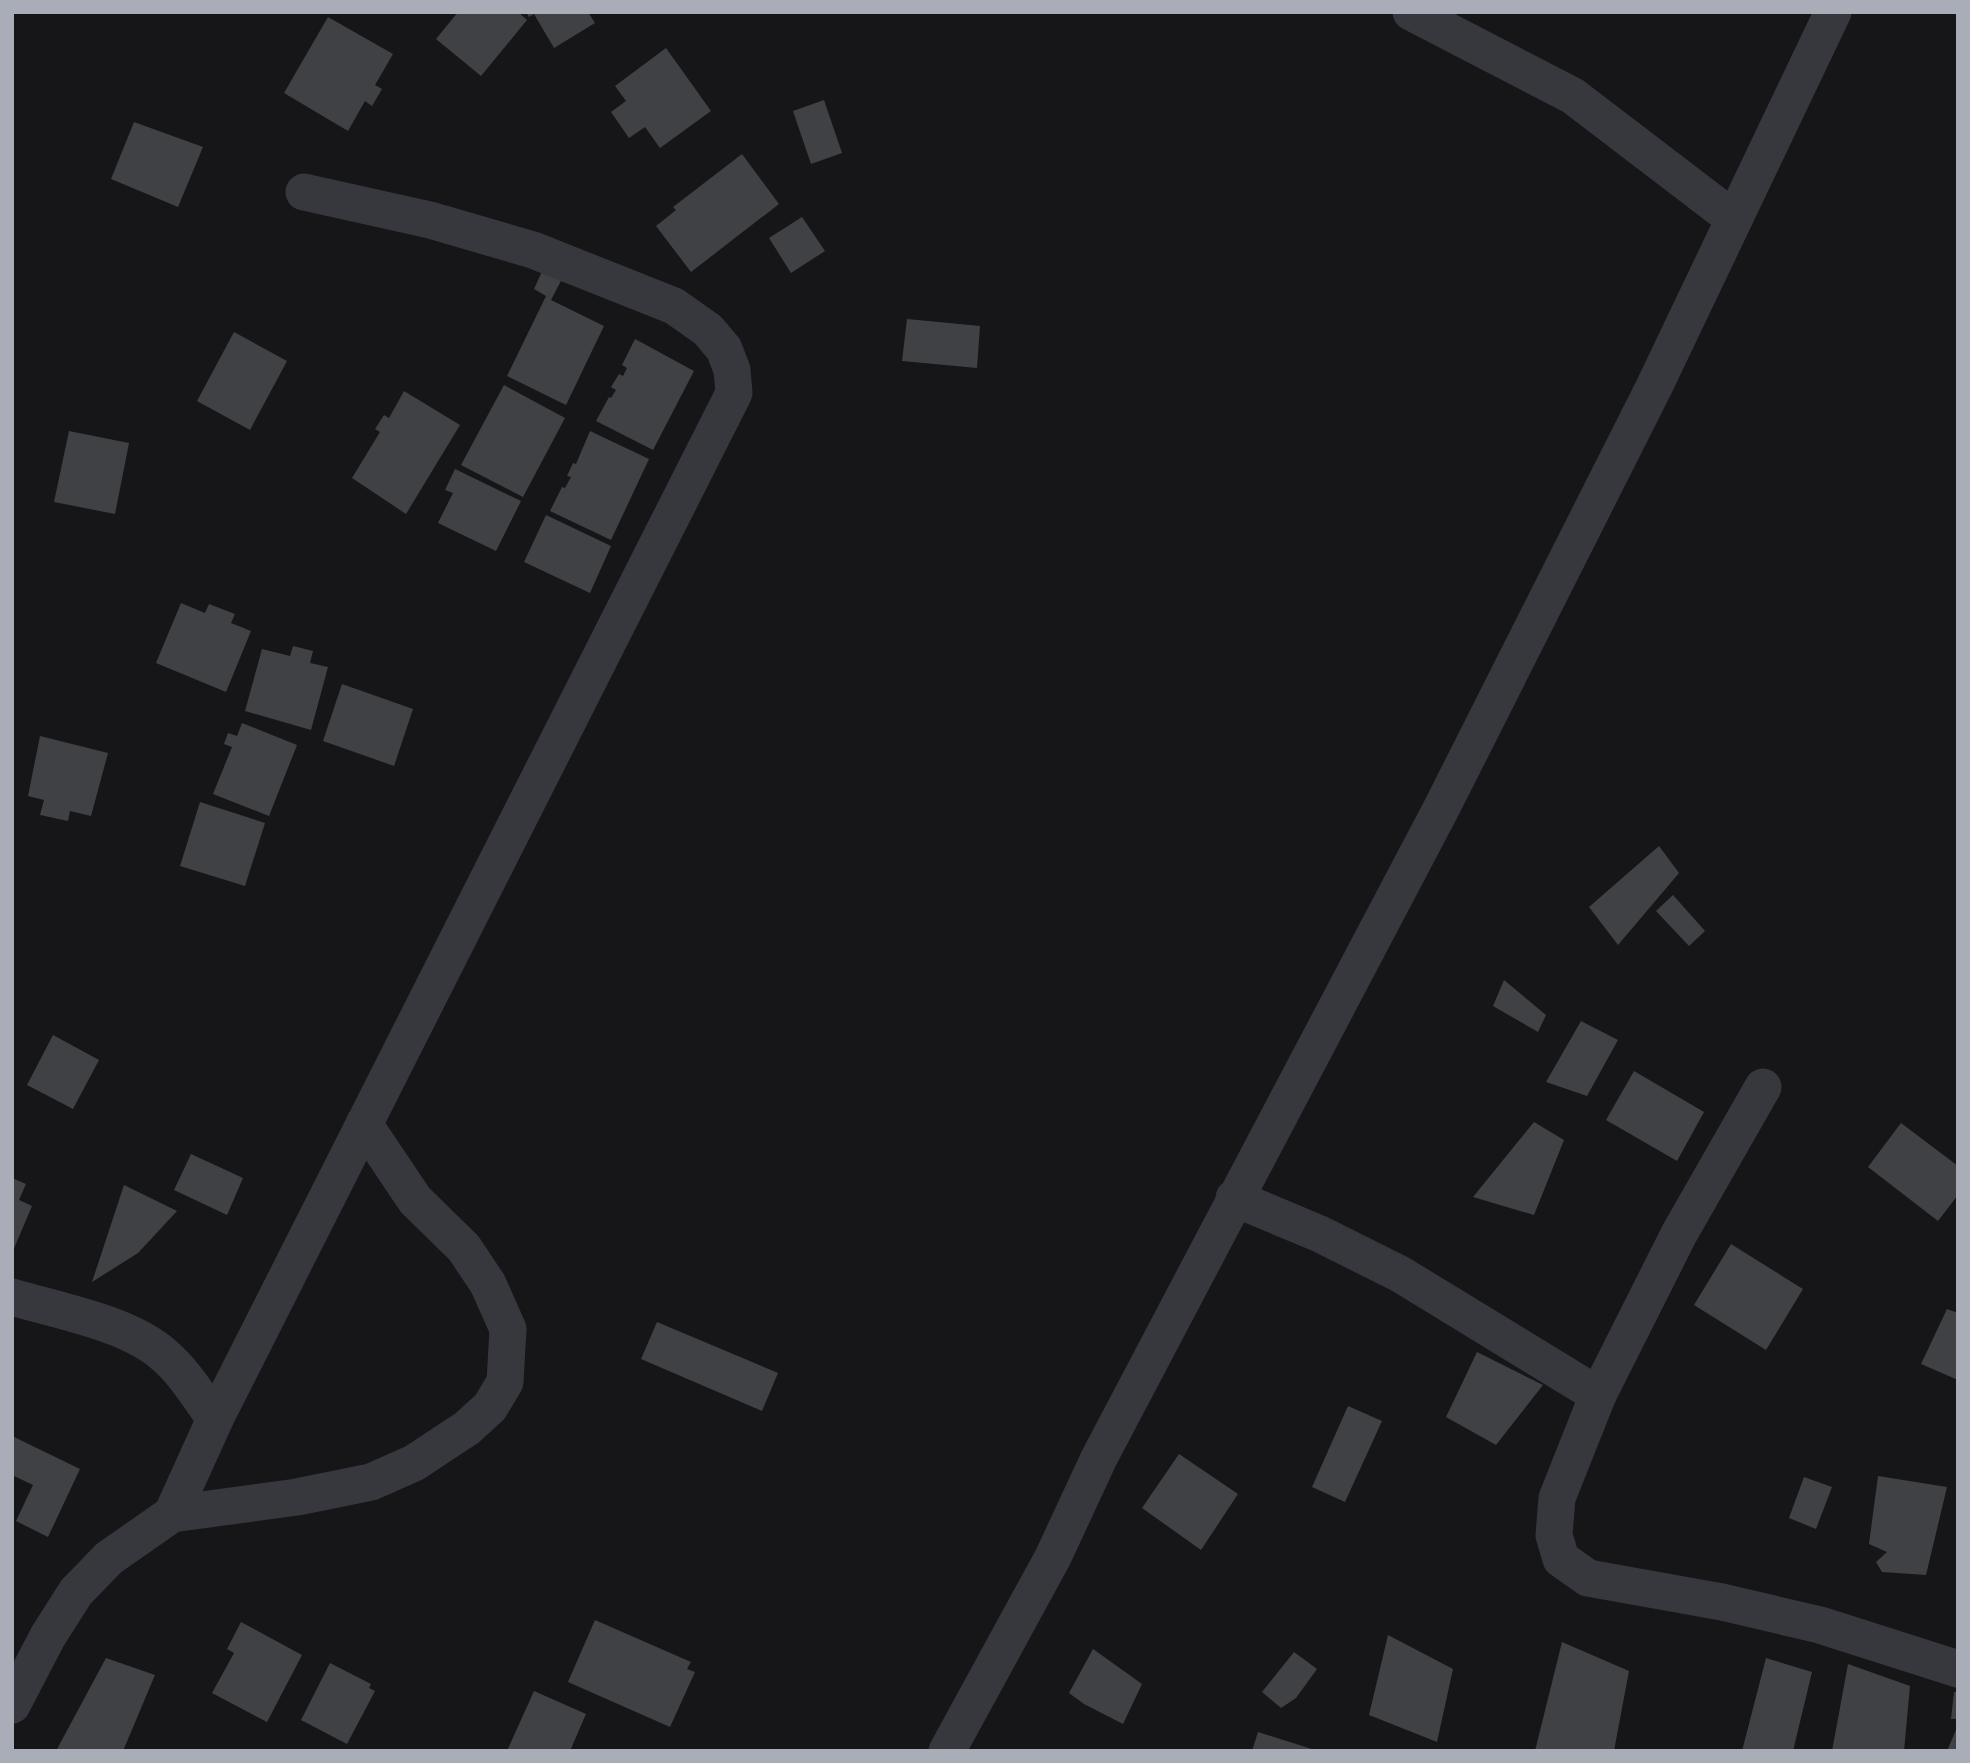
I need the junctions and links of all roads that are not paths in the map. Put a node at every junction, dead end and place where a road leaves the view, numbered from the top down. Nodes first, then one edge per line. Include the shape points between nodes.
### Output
1 (1411, 12) edge
2 (1833, 12) edge
3 (304, 192) dead end
4 (1734, 219) junction
5 (1763, 1087) dead end
6 (364, 1124) junction
7 (1234, 1198) junction
8 (12, 1297) edge
9 (1598, 1395) junction
10 (215, 1419) junction
11 (172, 1514) junction
12 (1958, 1669) edge
13 (12, 1705) edge
14 (947, 1751) edge

1 - 4 street via 1573,96
2 - 4 street
3 - 6 street via 430,220 533,250 674,306 708,330 724,349 734,393
4 - 7 street via 1648,400 1448,794
5 - 9 street via 1679,1234
6 - 10 street
6 - 11 street via 415,1200 464,1248 488,1284 508,1329 505,1382 489,1407 467,1428 414,1463 371,1482
7 - 9 street via 1400,1274
7 - 14 street via 1053,1557
8 - 10 street via 135,1335 180,1371
9 - 12 street via 1557,1498 1554,1535 1561,1559 1588,1578 1820,1625
10 - 11 street
11 - 13 street via 109,1558 76,1592

